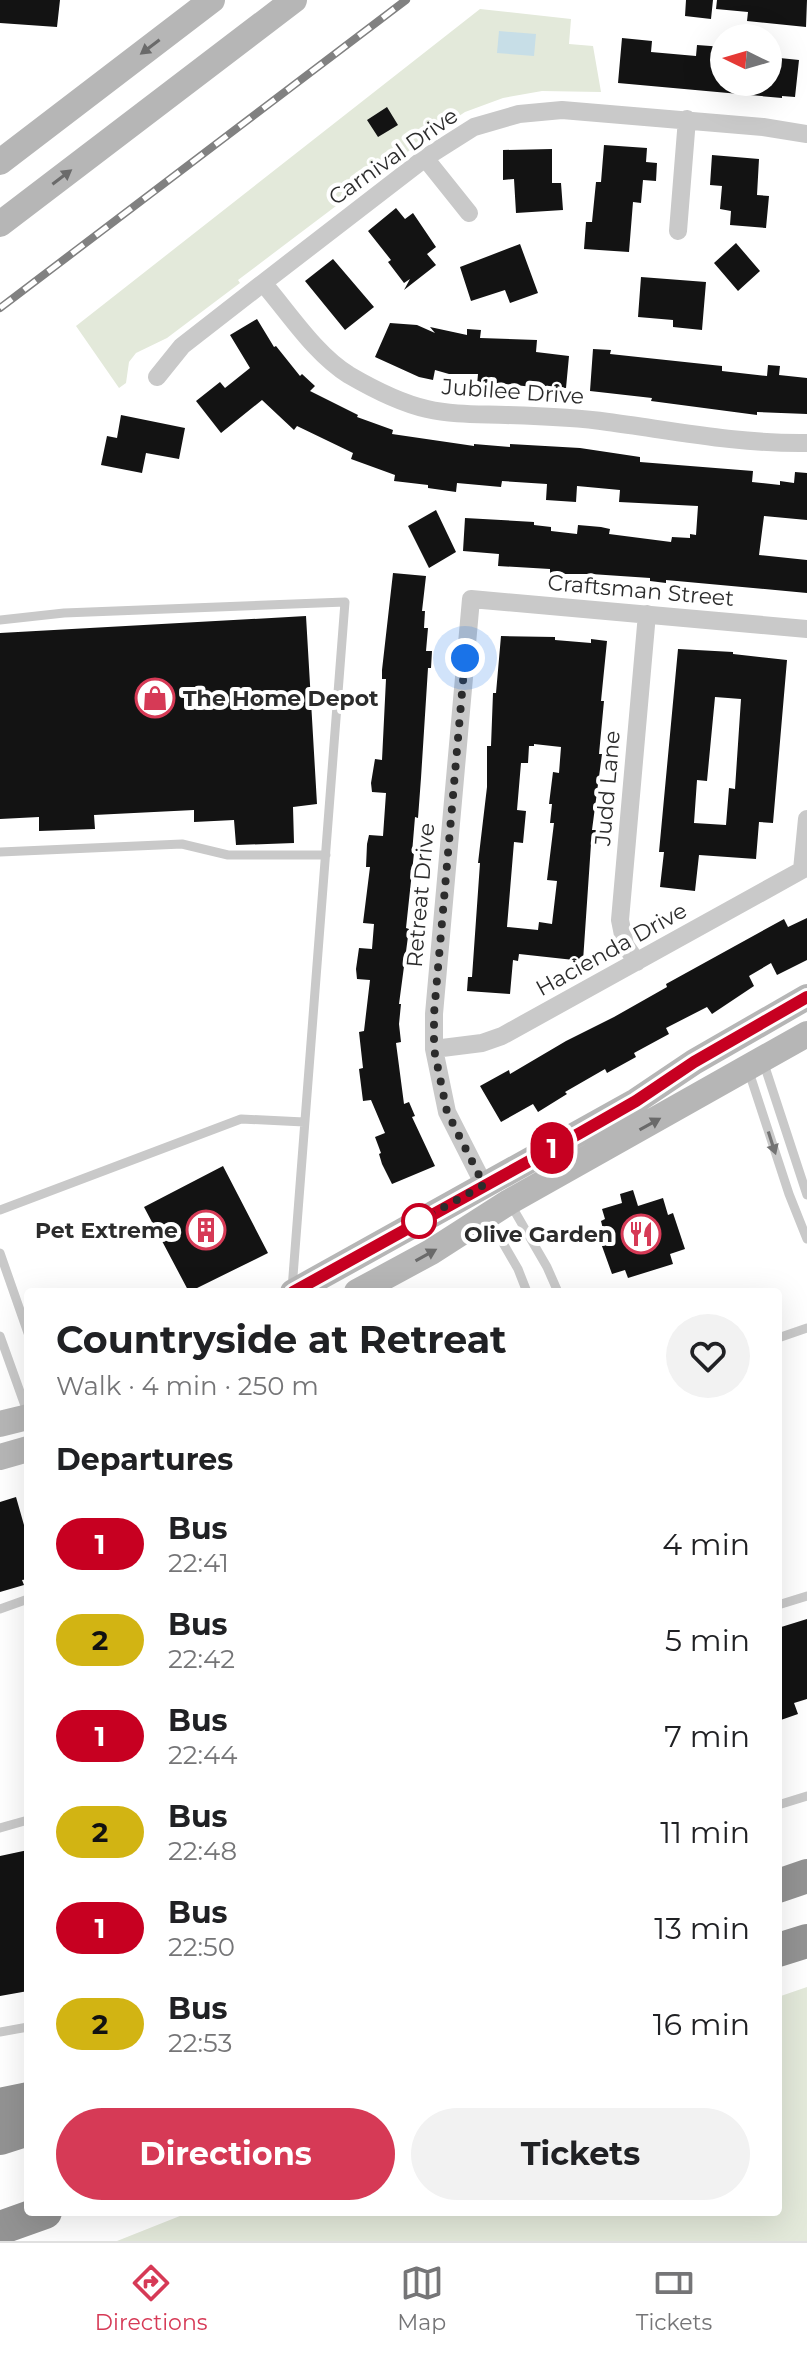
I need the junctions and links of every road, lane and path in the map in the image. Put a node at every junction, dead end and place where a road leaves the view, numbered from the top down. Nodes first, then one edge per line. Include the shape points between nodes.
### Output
1 (212, 0) edge
2 (294, 0) edge
3 (687, 119) junction
4 (807, 134) edge
5 (425, 158) junction
6 (0, 162) edge
7 (469, 213) dead end
8 (0, 224) edge
9 (678, 231) dead end
10 (263, 283) junction
11 (157, 377) dead end
12 (807, 443) edge
13 (471, 599) joint
14 (647, 614) junction
15 (0, 620) edge
16 (807, 629) edge
17 (807, 819) edge
18 (0, 852) edge
19 (326, 855) junction
20 (637, 962) junction
21 (807, 997) edge
22 (807, 1034) edge
23 (434, 1049) junction
24 (755, 1064) junction
25 (304, 1122) junction
26 (484, 1185) junction
27 (807, 1195) edge
28 (498, 1209) junction
29 (0, 1210) edge
30 (807, 1239) edge
31 (0, 1253) edge
32 (292, 1288) edge
33 (299, 1288) edge
34 (364, 1288) edge
35 (525, 1288) edge
36 (555, 1288) edge
37 (24, 1322) edge
38 (807, 1328) edge
39 (0, 1336) edge
40 (782, 1337) edge
41 (24, 1405) edge
42 (24, 1417) edge
43 (0, 1424) edge
44 (24, 1450) edge
45 (0, 1457) edge
46 (807, 1596) edge
47 (24, 1600) edge
48 (782, 1604) edge
49 (0, 1609) edge
50 (807, 1796) edge
51 (782, 1804) edge
52 (24, 1821) edge
53 (0, 1828) edge
54 (807, 1876) edge
55 (782, 1885) edge
56 (807, 1941) edge
57 (782, 1949) edge
58 (24, 2028) edge
59 (0, 2032) edge
60 (24, 2100) edge
61 (0, 2105) edge
62 (24, 2130) edge
63 (0, 2138) edge
64 (24, 2195) edge
65 (0, 2203) edge
66 (34, 2216) edge
67 (0, 2228) edge

1 -> 6 street
8 -> 2 street
3 - 4 street, Carnival Drive
3 - 5 street, Carnival Drive via 562,110 519,114 474,127
3 - 9 street
5 - 7 street
5 - 10 street, Carnival Drive
10 - 11 street, Carnival Drive via 182,346
10 - 12 street, Jubilee Drive via 347,374 425,409 552,416 759,444
13 - 14 street, Craftsman Street
13 - 23 street, Retreat Drive
14 - 16 street, Craftsman Street
14 - 20 street, Judd Lane via 620,920 625,945
15 - 19 lane via 345,602
17 - 20 street, Hacienda Drive via 802,870
18 - 19 lane via 182,844 228,855
19 - 25 lane
20 - 23 street, Hacienda Drive via 502,1036
21 - 26 street
22 - 24 street
23 - 26 street, Retreat Drive via 447,1112
24 - 27 lane
28 -> 24 street
24 -> 30 lane via 789,1194
25 - 29 lane via 241,1119
25 - 32 lane
26 - 28 lane
26 - 28 lane
26 - 33 street
34 -> 28 street
28 - 35 lane
28 - 36 lane
31 - 37 lane
38 - 40 lane
39 - 41 lane
42 - 43 street
44 - 45 street
46 - 48 lane
47 - 49 lane
50 - 51 lane
52 - 53 lane
54 - 55 highway
56 - 57 highway
58 - 59 lane
60 - 61 highway
62 - 63 highway
64 - 65 highway
66 - 67 highway

